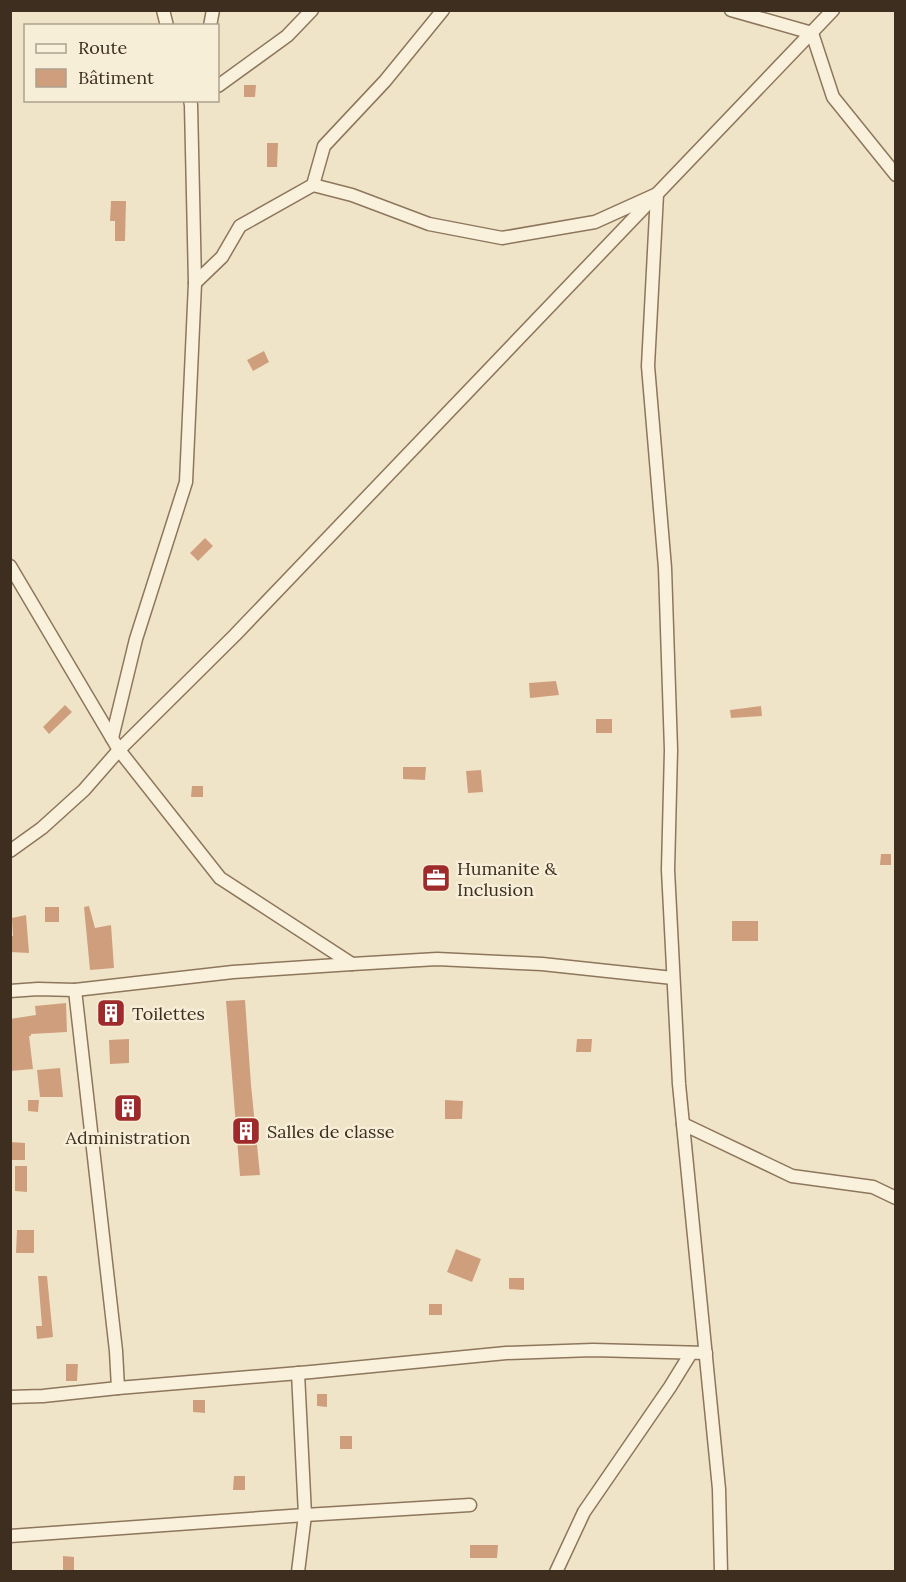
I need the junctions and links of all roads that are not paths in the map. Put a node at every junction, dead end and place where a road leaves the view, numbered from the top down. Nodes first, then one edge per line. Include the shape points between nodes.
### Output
1 (312, 10) edge
2 (444, 10) edge
3 (731, 10) edge
4 (833, 10) edge
5 (812, 33) junction
6 (219, 85) edge
7 (193, 102) edge
8 (896, 175) edge
9 (313, 185) junction
10 (657, 194) junction
11 (195, 283) junction
12 (10, 566) edge
13 (112, 738) junction
14 (119, 750) junction
15 (10, 851) edge
16 (352, 964) junction
17 (673, 978) junction
18 (75, 990) junction
19 (10, 991) edge
20 (683, 1124) junction
21 (896, 1198) edge
22 (691, 1353) junction
23 (706, 1353) junction
24 (298, 1373) junction
25 (118, 1388) junction
26 (10, 1397) edge
27 (470, 1505) dead end
28 (304, 1515) junction
29 (10, 1536) edge
30 (298, 1572) edge
31 (556, 1572) edge
32 (721, 1572) edge

1 - 6 street via 287,36
2 - 9 street via 324,146
3 - 5 street
4 - 5 street
5 - 8 street via 833,97
5 - 10 street
7 - 11 street
9 - 10 street via 429,224 502,238 595,222
9 - 11 street via 240,226 222,257
10 - 14 street
10 - 17 street via 648,366 665,568
11 - 13 street via 186,482 136,639
12 - 13 street
13 - 14 street
14 - 15 street via 84,790
14 - 16 street via 220,878
16 - 17 street via 437,959 542,964
16 - 18 street via 232,972
17 - 20 street
18 - 19 street
18 - 25 street
20 - 21 street via 792,1176 873,1187
20 - 23 street
22 - 23 street
22 - 24 street via 506,1353
22 - 31 street via 584,1512
23 - 32 street via 719,1489
24 - 25 street
24 - 28 street
25 - 26 street
27 - 28 street
28 - 29 street
28 - 30 street

